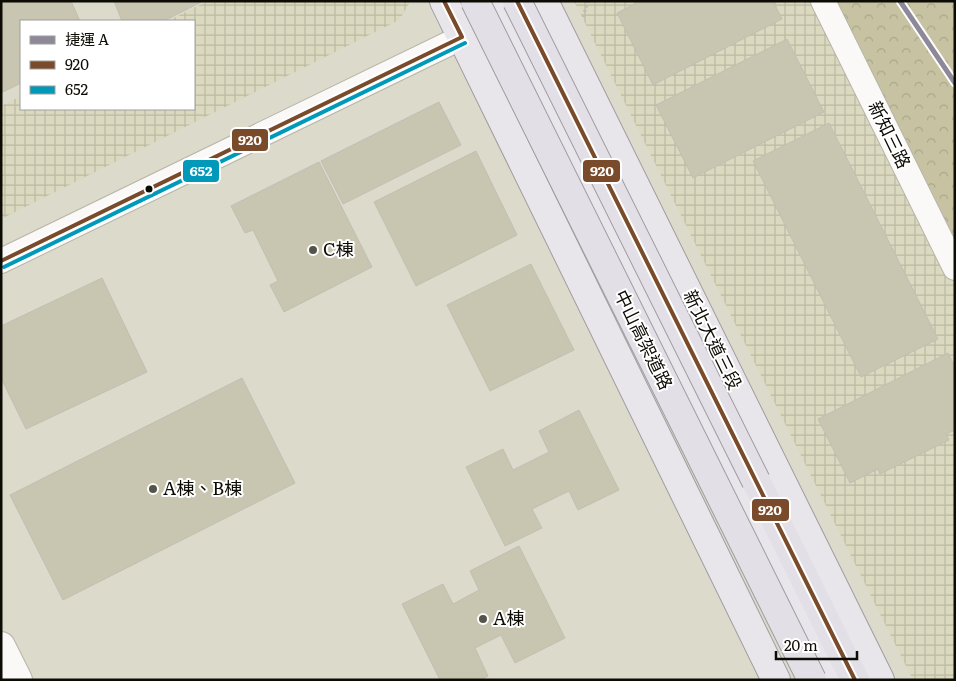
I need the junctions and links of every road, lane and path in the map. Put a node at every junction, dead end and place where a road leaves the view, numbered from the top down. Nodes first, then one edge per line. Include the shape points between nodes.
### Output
1 (444, 1) edge
2 (474, 1) edge
3 (536, 1) edge
4 (544, 1) edge
5 (822, 1) edge
6 (951, 1) edge
7 (506, 6) edge
8 (955, 7) edge
9 (462, 37) junction
10 (1, 261) edge
11 (955, 268) edge
12 (1, 646) edge
13 (18, 680) edge
14 (776, 680) edge
15 (812, 680) edge
16 (832, 680) edge
17 (855, 680) edge
18 (880, 680) edge

1 - 9 main road
2 - 15 highway, 中山高架道路, bridge
3 - 7 street
4 - 18 main road, 新北大道三段
5 - 11 street, 新知三路
6 - 8 path
7 - 9 street
7 - 16 main road
7 - 17 highway, bridge
9 - 10 street
9 - 14 main road
12 - 13 street

